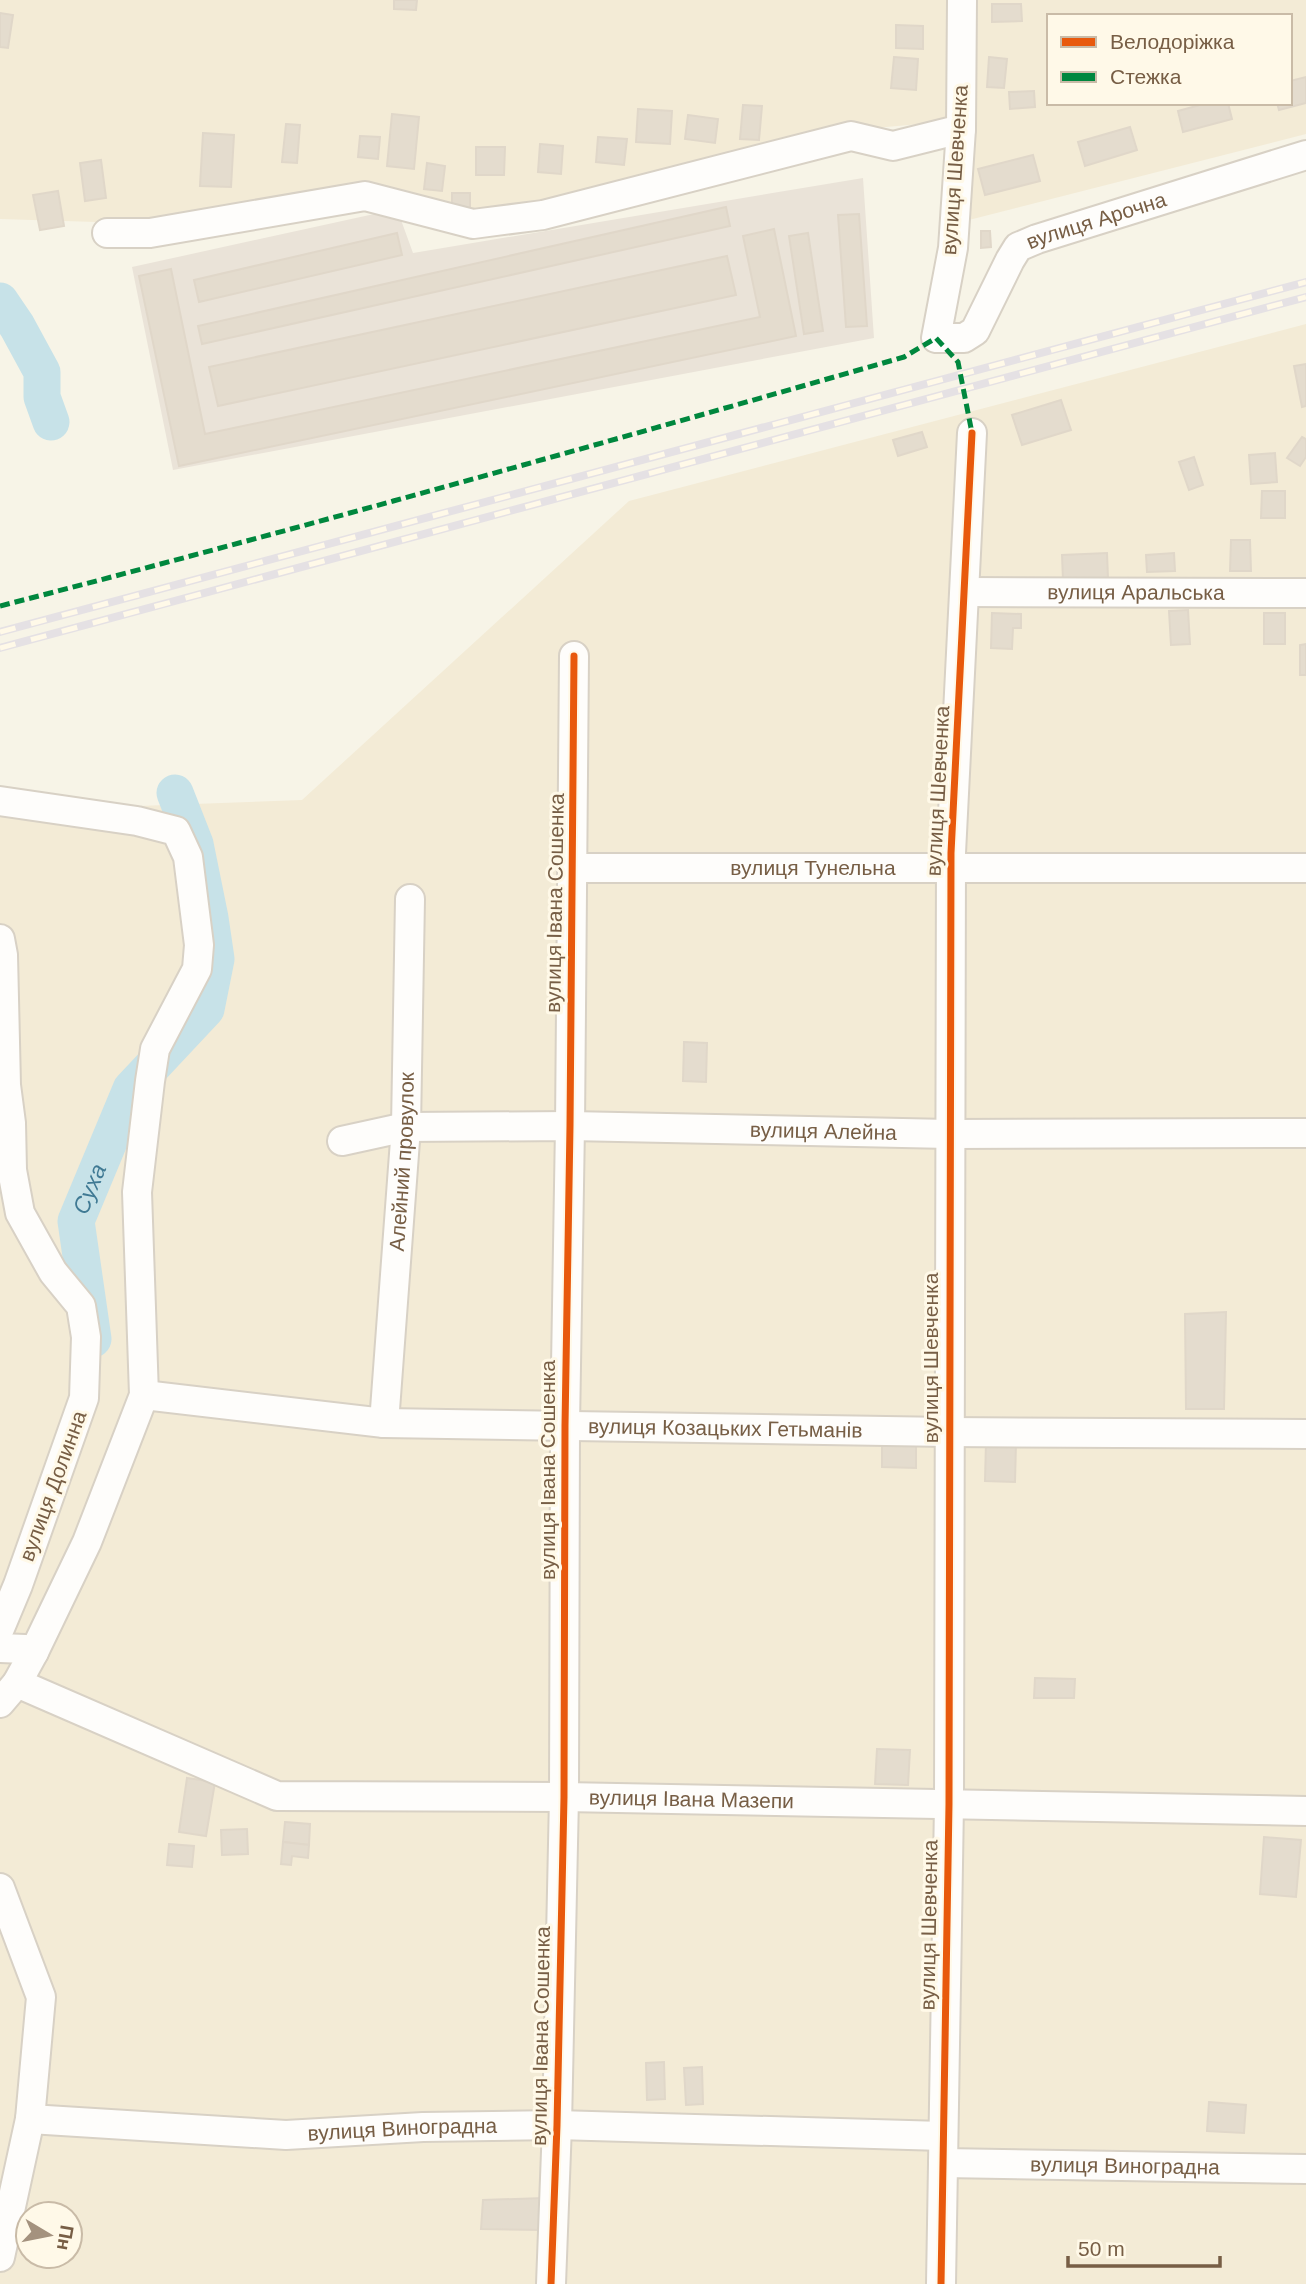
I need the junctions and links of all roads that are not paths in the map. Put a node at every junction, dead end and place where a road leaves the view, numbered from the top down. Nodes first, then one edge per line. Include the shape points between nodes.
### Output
1 (962, 0) edge
2 (961, 129) junction
3 (1306, 155) edge
4 (107, 233) dead end
5 (936, 338) joint
6 (972, 433) dead end
7 (966, 592) junction
8 (1306, 593) edge
9 (575, 656) dead end
10 (0, 801) edge
11 (951, 866) junction
12 (573, 867) junction
13 (1306, 868) edge
14 (410, 899) dead end
15 (0, 939) edge
16 (570, 1126) junction
17 (405, 1127) junction
18 (1306, 1133) edge
19 (949, 1134) junction
20 (342, 1141) dead end
21 (144, 1395) junction
22 (384, 1423) junction
23 (565, 1426) junction
24 (948, 1432) junction
25 (1306, 1434) edge
26 (0, 1628) edge
27 (20, 1650) edge
28 (8, 1693) edge
29 (564, 1797) junction
30 (948, 1804) junction
31 (1306, 1811) edge
32 (0, 1888) edge
33 (30, 2119) junction
34 (557, 2125) junction
35 (943, 2150) junction
36 (1306, 2169) edge
37 (0, 2257) edge
38 (551, 2284) edge
39 (941, 2284) edge

1 - 2 street, вулиця Шевченка
2 - 4 street via 893,146 851,136 543,215 473,224 365,196 150,233
2 - 5 street, вулиця Шевченка via 953,248
3 - 5 street, вулиця Арочна via 1018,247 974,331 964,338
6 - 7 street, вулиця Шевченка
7 - 8 street, вулиця Аральська
7 - 11 street, вулиця Шевченка
9 - 12 street, вулиця Івана Сошенка
10 - 21 street via 176,831 188,857 199,945 197,969 155,1049 136,1192
11 - 12 street, вулиця Тунельна
11 - 13 street, вулиця Тунельна
11 - 19 street, вулиця Шевченка
12 - 16 street, вулиця Івана Сошенка
14 - 17 street, Алейний провулок
15 - 26 street, вулиця Долинна via 12,1170 20,1213 53,1272 81,1306 86,1338 84,1398
16 - 17 street, вулиця Алейна
16 - 19 street, вулиця Алейна
16 - 23 street, вулиця Івана Сошенка
17 - 20 street, вулиця Алейна
17 - 22 street, Алейний провулок
18 - 19 street, вулиця Алейна
19 - 24 street, вулиця Шевченка
21 - 22 street, вулиця Козацьких Гетьманів
21 - 27 street via 87,1542
22 - 23 street, вулиця Козацьких Гетьманів
23 - 24 street, вулиця Козацьких Гетьманів
23 - 29 street, вулиця Івана Сошенка
24 - 25 street, вулиця Козацьких Гетьманів
24 - 30 street, вулиця Шевченка
27 - 28 street
28 - 29 street, вулиця Івана Мазепи via 277,1796
29 - 30 street, вулиця Івана Мазепи
29 - 34 street, вулиця Івана Сошенка
30 - 31 street, вулиця Івана Мазепи
30 - 35 street, вулиця Шевченка
32 - 33 street via 41,1997
33 - 34 street, вулиця Виноградна via 286,2135
33 - 37 street
34 - 35 street, вулиця Виноградна
34 - 38 street, вулиця Івана Сошенка
35 - 36 street, вулиця Виноградна
35 - 39 street, вулиця Шевченка

